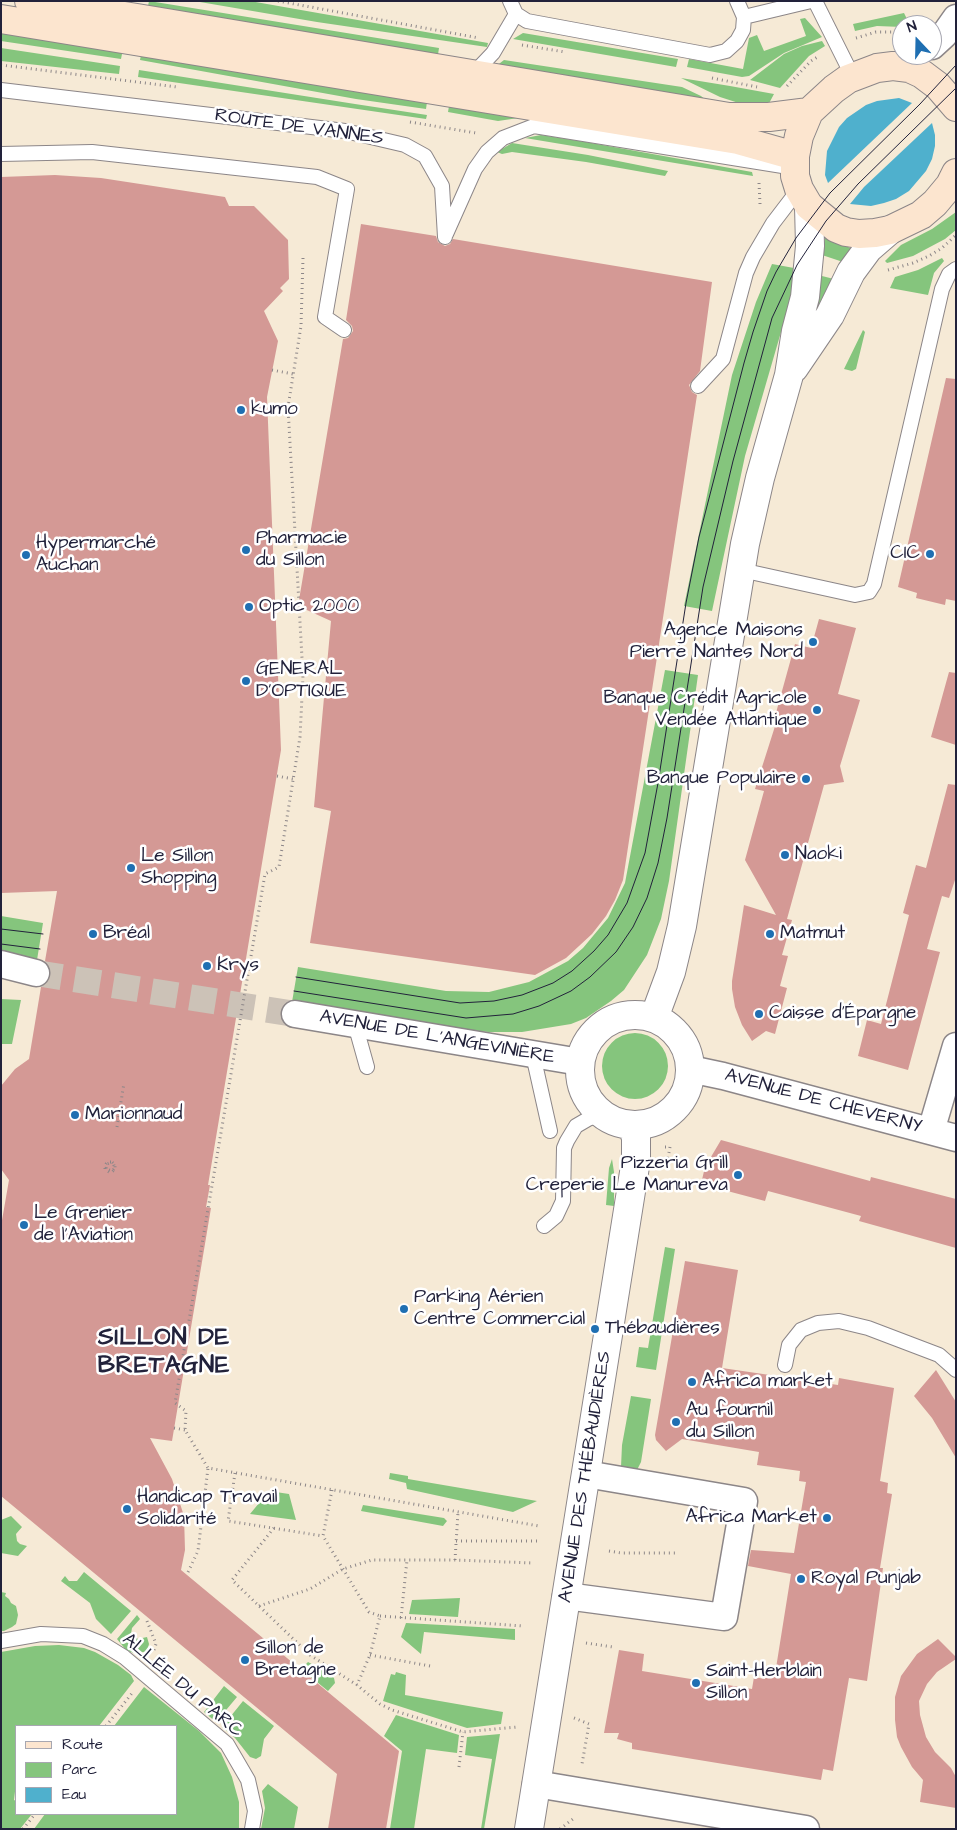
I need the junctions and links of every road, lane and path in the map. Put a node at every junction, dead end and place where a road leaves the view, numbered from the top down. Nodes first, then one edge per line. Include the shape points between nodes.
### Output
1 (29, 1) edge
2 (278, 1) edge
3 (736, 1) edge
4 (813, 1) edge
5 (513, 8) edge
6 (744, 17) junction
7 (956, 18) edge
8 (1, 19) edge
9 (942, 37) edge
10 (500, 43) junction
11 (570, 53) dead end
12 (899, 65) edge
13 (918, 65) edge
14 (473, 74) junction
15 (710, 77) dead end
16 (853, 77) junction
17 (766, 89) dead end
18 (1, 90) edge
19 (956, 107) edge
20 (809, 112) junction
21 (1, 154) edge
22 (956, 173) edge
23 (799, 180) junction
24 (945, 201) edge
25 (890, 230) junction
26 (956, 236) edge
27 (956, 269) edge
28 (851, 272) junction
29 (344, 330) dead end
30 (272, 370) dead end
31 (293, 374) dead end
32 (789, 375) junction
33 (698, 386) dead end
34 (741, 570) junction
35 (276, 776) dead end
36 (294, 779) dead end
37 (1, 964) edge
38 (1, 978) edge
39 (295, 1014) tunnel mouth
40 (654, 1018) junction
41 (355, 1024) junction
42 (956, 1046) edge
43 (533, 1054) junction
44 (580, 1062) junction
45 (367, 1067) dead end
46 (690, 1070) junction
47 (124, 1083) dead end
48 (602, 1114) junction
49 (632, 1125) junction
50 (117, 1126) dead end
51 (550, 1131) dead end
52 (944, 1134) edge
53 (112, 1162) joint
54 (544, 1226) dead end
55 (785, 1365) dead end
56 (956, 1370) edge
57 (174, 1428) dead end
58 (185, 1430) dead end
59 (208, 1468) dead end
60 (235, 1474) dead end
61 (586, 1474) junction
62 (332, 1490) dead end
63 (458, 1512) dead end
64 (274, 1528) junction
65 (323, 1536) junction
66 (456, 1541) junction
67 (537, 1541) dead end
68 (609, 1551) dead end
69 (676, 1553) dead end
70 (408, 1560) junction
71 (455, 1560) junction
72 (533, 1563) dead end
73 (343, 1569) junction
74 (188, 1572) dead end
75 (566, 1596) junction
76 (259, 1606) junction
77 (380, 1616) junction
78 (401, 1618) junction
79 (523, 1626) dead end
80 (1, 1641) edge
81 (585, 1643) dead end
82 (612, 1647) dead end
83 (370, 1655) junction
84 (430, 1666) dead end
85 (357, 1685) junction
86 (517, 1728) dead end
87 (462, 1732) junction
88 (459, 1768) dead end
89 (536, 1784) junction
90 (34, 1815) edge
91 (798, 1828) edge
92 (23, 1829) edge
93 (252, 1829) edge
94 (529, 1829) edge

1 - 14 main road
2 - 10 path
3 - 6 lane
4 - 6 lane
4 - 16 lane
5 - 6 lane via 527,21 710,55 726,51 737,41 743,30
5 - 10 lane
7 - 9 street
8 - 23 main road via 738,140
10 - 11 path
10 - 14 lane
12 - 16 main road via 877,68
13 - 19 main road via 922,74 938,86
14 - 20 main road via 729,117
15 - 17 path
16 - 20 main road
18 - 23 lane, ROUTE DE VANNES via 345,131 405,145 425,156 442,186 445,237 475,169 487,152 503,138 534,126
20 - 23 main road via 799,136
21 - 29 lane via 92,152 318,178 347,189 325,317
22 - 24 main road
23 - 25 main road via 826,221 846,232 858,234
23 - 32 street via 810,246 805,297
23 - 33 lane via 752,257 723,359
24 - 25 main road
25 - 28 street via 868,249
26 - 28 path via 942,248 913,263 881,271
27 - 34 lane via 949,274 942,288 876,576 869,592 855,595
28 - 32 street via 830,314
30 - 31 path
32 - 34 street via 760,478
34 - 40 street via 682,926 671,972
35 - 36 path
37 - 38 street via 36,973
39 - 41 street, AVENUE DE L'ANGEVINIÈRE
40 - 44 street via 622,1016 606,1023 587,1042
40 - 46 street via 683,1042
41 - 43 street, AVENUE DE L'ANGEVINIÈRE
41 - 45 lane
42 - 52 street
43 - 44 street, AVENUE DE L'ANGEVINIÈRE
43 - 51 lane
44 - 48 street via 583,1090
46 - 49 street via 689,1082 678,1105 657,1120
46 - 52 street, AVENUE DE CHEVERNY
47 - 50 path
48 - 49 street via 616,1122
48 - 54 lane via 576,1126 567,1141 564,1148 563,1201 556,1216
49 - 61 street, AVENUE DES THÉBAUDIÈRES via 636,1160
53 - 53 path via 115,1168 112,1171 106,1168 112,1162 115,1165 115,1168 114,1170 112,1172 107,1171 105,1166 106,1164
55 - 56 lane via 789,1345 801,1330 818,1323 839,1322 868,1328 932,1352
57 - 58 path
59 - 74 path via 198,1550
60 - 64 path via 228,1521
61 - 75 street, AVENUE DES THÉBAUDIÈRES
61 - 75 street via 744,1501 724,1617
62 - 65 path
63 - 66 path
64 - 65 path
64 - 76 path via 232,1580
65 - 73 path
66 - 67 path
66 - 71 path
68 - 69 path
70 - 71 path
70 - 73 path via 372,1560
70 - 78 path
71 - 72 path
73 - 76 path via 310,1589
73 - 77 path via 368,1612
75 - 89 street, AVENUE DES THÉBAUDIÈRES
76 - 85 path via 310,1655
77 - 78 path
77 - 83 path
78 - 79 path
80 - 93 lane, ALLÉE DU PARC via 41,1634 83,1636 124,1658 227,1744 248,1780 255,1811
81 - 82 path
83 - 84 path
83 - 85 path
85 - 87 path via 392,1710
86 - 87 path
87 - 88 path
89 - 91 street
89 - 94 street, AVENUE DES THÉBAUDIÈRES
90 - 92 path

